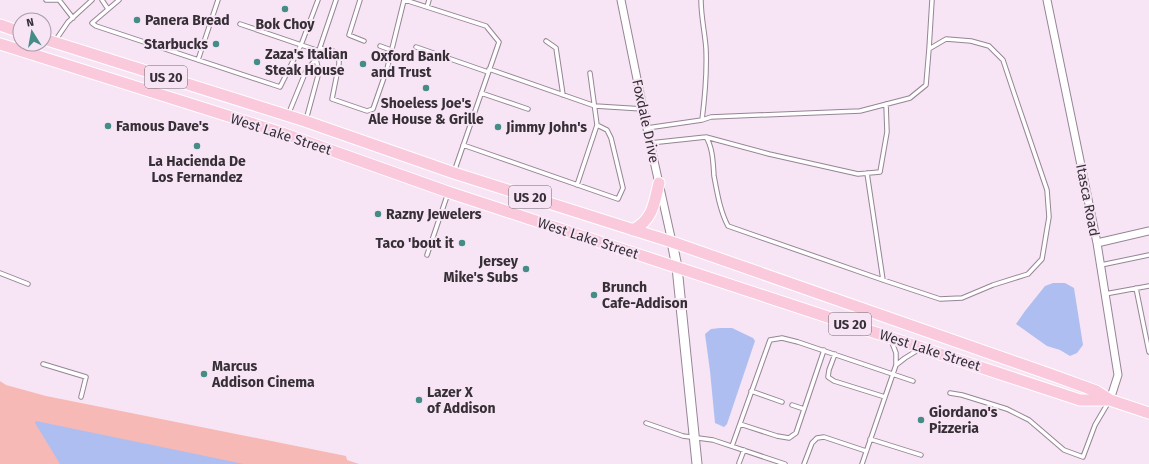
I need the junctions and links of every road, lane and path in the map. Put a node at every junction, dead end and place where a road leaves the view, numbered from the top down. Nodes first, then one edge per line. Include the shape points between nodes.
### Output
1 (46, 0) edge
2 (59, 0) edge
3 (92, 0) edge
4 (102, 0) edge
5 (119, 0) edge
6 (218, 0) edge
7 (318, 0) edge
8 (336, 0) edge
9 (360, 0) edge
10 (404, 0) edge
11 (430, 0) edge
12 (621, 0) edge
13 (701, 0) edge
14 (932, 0) edge
15 (1047, 0) edge
16 (427, 7) junction
17 (108, 9) junction
18 (73, 18) junction
19 (240, 24) dead end
20 (0, 25) edge
21 (12, 29) edge
22 (52, 38) edge
23 (364, 41) dead end
24 (546, 41) dead end
25 (52, 42) edge
26 (0, 44) edge
27 (301, 45) junction
28 (380, 46) dead end
29 (416, 47) dead end
30 (320, 49) junction
31 (929, 49) junction
32 (391, 50) junction
33 (316, 59) junction
34 (198, 60) junction
35 (488, 71) junction
36 (590, 73) dead end
37 (481, 93) junction
38 (563, 95) junction
39 (886, 104) junction
40 (595, 106) junction
41 (528, 109) dead end
42 (643, 109) junction
43 (288, 116) junction
44 (305, 120) junction
45 (702, 120) junction
46 (597, 125) junction
47 (647, 128) junction
48 (706, 137) junction
49 (650, 143) junction
50 (463, 145) junction
51 (454, 173) junction
52 (867, 173) junction
53 (659, 183) junction
54 (577, 185) junction
55 (448, 192) junction
56 (633, 230) junction
57 (1149, 231) edge
58 (672, 242) junction
59 (1096, 243) junction
60 (427, 255) dead end
61 (1149, 255) edge
62 (1100, 265) junction
63 (677, 267) junction
64 (0, 273) edge
65 (883, 280) junction
66 (28, 284) dead end
67 (1149, 286) edge
68 (1136, 288) junction
69 (1105, 294) junction
70 (890, 337) junction
71 (923, 348) junction
72 (824, 350) junction
73 (1149, 352) edge
74 (835, 354) junction
75 (43, 364) dead end
76 (896, 365) junction
77 (893, 374) junction
78 (913, 381) dead end
79 (751, 391) junction
80 (950, 393) dead end
81 (81, 397) dead end
82 (885, 397) junction
83 (1110, 400) junction
84 (782, 402) dead end
85 (792, 405) dead end
86 (804, 409) junction
87 (1149, 413) edge
88 (646, 423) dead end
89 (740, 424) junction
90 (694, 437) junction
91 (870, 439) junction
92 (732, 446) junction
93 (744, 450) junction
94 (866, 451) junction
95 (921, 455) dead end
96 (739, 463) edge
97 (697, 464) edge
98 (785, 464) edge
99 (804, 464) edge
100 (862, 464) edge

1 - 2 lane
2 - 18 lane
3 - 18 lane
4 - 17 lane
5 - 17 lane
6 - 34 lane
7 - 27 lane
8 - 30 lane
9 - 23 lane via 349,35
10 - 16 lane
10 - 32 lane
11 - 16 lane
12 - 42 street, Foxdale Drive
13 - 45 lane via 707,80
14 - 31 lane
15 - 59 street, Itasca Road
16 - 35 lane via 486,26 499,42
17 - 34 lane via 92,23
18 - 22 lane
19 - 27 lane
20 - 21 main road
24 - 38 lane via 556,48
25 - 43 main road, West Lake Street / US 20
26 - 55 main road, West Lake Street / US 20 via 287,135
27 - 30 lane
27 - 34 lane via 280,87
28 - 32 lane
29 - 35 lane
30 - 32 lane via 333,51 339,57 332,99 367,111 373,109
30 - 33 lane
31 - 39 lane via 926,85 910,98
31 - 65 lane via 946,39 971,41 989,46 1003,60 1047,190 1049,217 1042,259 1028,274 962,298 940,299
33 - 43 lane via 306,71
33 - 44 lane via 320,72
35 - 37 lane
35 - 38 lane
36 - 40 lane
37 - 41 lane
37 - 50 lane
38 - 40 lane
39 - 45 lane via 860,111 711,117
39 - 52 lane via 887,132 880,172
40 - 42 lane
40 - 46 lane
42 - 47 street, Foxdale Drive
43 - 44 main road, West Lake Street / US 20
44 - 51 main road, West Lake Street / US 20
45 - 47 lane
46 - 54 lane
46 - 54 lane via 607,130 611,138 623,188 618,199
47 - 49 street, Foxdale Drive
48 - 49 lane
48 - 52 lane via 776,156 858,174
48 - 65 lane via 710,143 723,216 728,226
49 - 53 street, Foxdale Drive
50 - 51 lane
50 - 54 lane
51 - 56 main road, West Lake Street / US 20
52 - 65 lane
53 - 56 main road via 650,214 645,222
53 - 58 street, Foxdale Drive
55 - 60 lane
55 - 63 main road, West Lake Street / US 20
56 - 58 main road, West Lake Street / US 20
57 - 59 street
58 - 63 street
58 - 83 main road, West Lake Street / US 20 via 1096,391
59 - 62 street, Itasca Road
61 - 62 lane
62 - 69 street, Itasca Road
63 - 70 main road, West Lake Street / US 20
63 - 90 street
64 - 66 lane
67 - 68 lane
68 - 69 lane
68 - 73 lane
69 - 83 street, Itasca Road via 1118,375
70 - 71 main road, West Lake Street / US 20
70 - 76 lane via 896,353
71 - 76 lane
71 - 83 main road, West Lake Street / US 20 via 1080,400
72 - 74 lane
72 - 79 lane via 782,338 770,340
72 - 86 lane
74 - 77 lane
74 - 82 lane via 828,377
75 - 81 lane via 86,377
76 - 77 lane
77 - 78 lane
77 - 82 lane
79 - 84 lane
79 - 89 lane
80 - 83 lane via 1007,409 1029,420 1064,450 1083,457 1095,425
82 - 91 lane
83 - 87 main road, West Lake Street / US 20
85 - 86 lane
86 - 89 lane via 796,433 789,438
88 - 90 lane via 683,436
89 - 92 lane
90 - 92 lane
90 - 97 street
91 - 94 lane
91 - 95 lane
92 - 93 lane
93 - 96 lane
93 - 98 lane
94 - 99 lane via 824,437 817,438 812,443
94 - 100 lane

